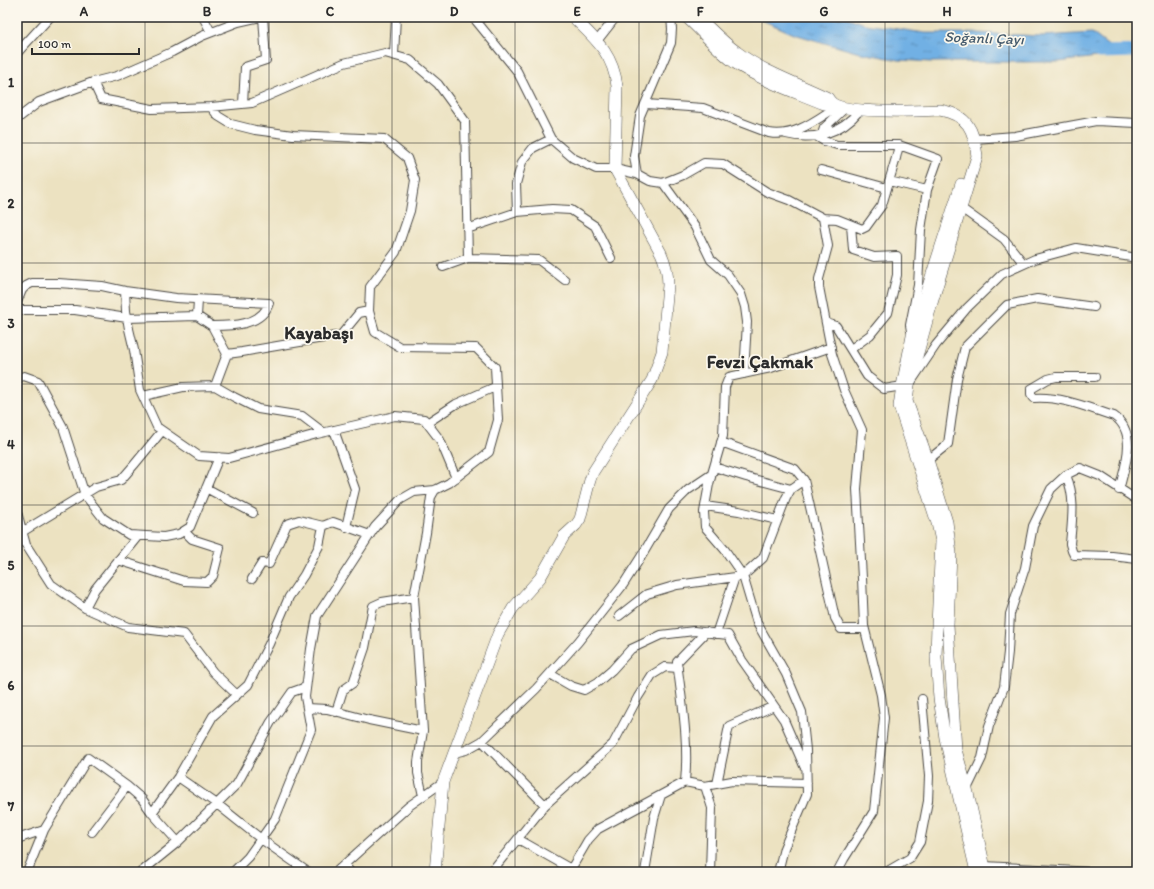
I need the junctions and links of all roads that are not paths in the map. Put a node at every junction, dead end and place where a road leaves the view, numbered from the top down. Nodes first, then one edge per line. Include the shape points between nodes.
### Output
1 (50, 17) edge
2 (203, 17) edge
3 (261, 17) edge
4 (396, 17) edge
5 (473, 17) edge
6 (573, 17) edge
7 (616, 17) edge
8 (671, 17) edge
9 (686, 17) edge
10 (698, 17) edge
11 (211, 32) junction
12 (596, 41) junction
13 (17, 53) edge
14 (394, 56) junction
15 (93, 82) junction
16 (243, 104) junction
17 (646, 104) junction
18 (838, 106) junction
19 (211, 107) junction
20 (860, 110) junction
21 (17, 119) edge
22 (1137, 123) edge
23 (784, 134) junction
24 (819, 135) junction
25 (551, 139) junction
26 (975, 139) junction
27 (899, 145) junction
28 (615, 169) junction
29 (821, 170) dead end
30 (637, 174) junction
31 (663, 183) junction
32 (888, 184) junction
33 (927, 190) junction
34 (961, 208) junction
35 (517, 212) junction
36 (823, 218) junction
37 (851, 225) junction
38 (467, 229) junction
39 (468, 258) junction
40 (611, 258) dead end
41 (1137, 258) edge
42 (1024, 264) junction
43 (444, 267) dead end
44 (565, 280) dead end
45 (125, 291) junction
46 (198, 300) junction
47 (17, 302) edge
48 (1094, 307) dead end
49 (17, 310) edge
50 (369, 311) junction
51 (197, 316) junction
52 (127, 318) junction
53 (826, 323) junction
54 (212, 326) junction
55 (912, 336) junction
56 (831, 347) junction
57 (851, 349) junction
58 (227, 354) junction
59 (744, 374) junction
60 (1095, 377) dead end
61 (17, 378) edge
62 (215, 386) junction
63 (905, 386) junction
64 (496, 387) junction
65 (143, 396) junction
66 (427, 423) junction
67 (162, 430) junction
68 (334, 430) junction
69 (323, 432) junction
70 (721, 442) junction
71 (219, 457) junction
72 (928, 460) junction
73 (713, 470) junction
74 (1066, 475) junction
75 (456, 478) junction
76 (804, 480) junction
77 (206, 488) junction
78 (791, 489) junction
79 (435, 490) junction
80 (1120, 490) junction
81 (85, 494) junction
82 (1137, 500) edge
83 (705, 506) junction
84 (17, 512) edge
85 (254, 513) dead end
86 (777, 520) junction
87 (323, 526) junction
88 (346, 527) junction
89 (184, 531) junction
90 (22, 532) junction
91 (370, 535) junction
92 (138, 536) junction
93 (1137, 559) edge
94 (118, 560) junction
95 (739, 576) junction
96 (252, 579) dead end
97 (414, 597) junction
98 (85, 608) junction
99 (619, 616) dead end
100 (864, 629) junction
101 (706, 632) junction
102 (716, 634) junction
103 (678, 668) junction
104 (550, 674) junction
105 (306, 686) junction
106 (238, 695) junction
107 (922, 699) dead end
108 (774, 706) junction
109 (307, 708) junction
110 (336, 712) junction
111 (423, 730) junction
112 (482, 742) junction
113 (454, 753) junction
114 (806, 770) junction
115 (178, 777) junction
116 (443, 782) junction
117 (685, 782) junction
118 (807, 783) junction
119 (717, 784) junction
120 (127, 786) junction
121 (705, 786) junction
122 (967, 789) junction
123 (661, 795) junction
124 (422, 796) junction
125 (217, 804) junction
126 (545, 805) junction
127 (152, 813) junction
128 (44, 830) junction
129 (92, 832) dead end
130 (17, 839) edge
131 (261, 839) junction
132 (518, 839) junction
133 (178, 842) junction
134 (347, 869) edge
135 (980, 870) edge
136 (27, 872) edge
137 (141, 872) edge
138 (233, 872) edge
139 (308, 872) edge
140 (336, 872) edge
141 (435, 872) edge
142 (491, 872) edge
143 (645, 872) edge
144 (710, 872) edge
145 (778, 872) edge
146 (838, 872) edge
147 (886, 872) edge
148 (1094, 872) edge

1 - 13 street
2 - 11 street
3 - 11 street
3 - 16 street via 266,60 245,66
4 - 14 street
5 - 25 street via 517,71
6 - 12 street
7 - 12 street
8 - 17 street via 671,43
9 - 18 street via 719,49 744,68 763,79 824,104
10 - 18 street via 738,53 828,98
11 - 15 street via 117,76
12 - 28 street via 611,61 618,86
14 - 16 street via 385,53 344,63 252,103
14 - 38 street via 410,60 438,84 465,121
15 - 19 street via 100,99 152,109
15 - 21 street via 39,102
16 - 19 street
17 - 23 street via 703,108 770,133
17 - 30 street via 640,116 634,156
18 - 20 street
18 - 23 street via 802,128
18 - 24 street
19 - 50 street via 218,116 231,124 255,130 293,135 384,139 407,158 415,180 410,211 396,252 370,287
20 - 24 street via 844,126
20 - 26 street via 948,111 967,123
22 - 26 street via 1096,121 1015,136
23 - 24 street via 798,138
24 - 27 street via 824,141 837,145
25 - 28 street via 573,158 596,170
25 - 35 street via 533,148 522,162 516,184
26 - 34 street via 977,156
26 - 55 street
27 - 32 street
27 - 33 street via 938,159
28 - 30 street
28 - 113 street via 666,265 668,285 662,352 656,373 644,395 593,472 580,519 564,536 540,578 513,608 498,634
29 - 32 street
30 - 31 street via 650,181
31 - 36 street via 704,163 723,164 767,192 789,200
31 - 59 street via 695,227 711,260 728,275 740,294 747,322
32 - 33 street
32 - 37 street via 882,205 866,227 862,229
33 - 55 street via 921,230 918,285 910,325
34 - 42 street via 1004,240
34 - 63 street
35 - 38 street
35 - 40 street via 571,210 595,226
36 - 37 street via 837,218
36 - 53 street via 828,246 819,287
37 - 57 street via 853,250 874,257 897,256 897,275 888,313 870,335
38 - 39 street
39 - 43 street
39 - 44 street via 539,260
41 - 42 street via 1076,248
42 - 63 street via 1002,274 967,308
45 - 46 street
45 - 47 street via 102,286 32,283 22,290
45 - 52 street
46 - 51 street
46 - 54 street via 269,303 264,313 250,321 233,326
48 - 72 street via 1037,299 1007,305 965,347 957,379 948,444
49 - 52 street via 76,310
50 - 58 street via 359,313 341,335
50 - 64 street via 375,332 400,347 476,348 495,367
51 - 52 street
51 - 54 street
52 - 65 street
53 - 56 street
53 - 57 street via 836,326
54 - 58 street
55 - 63 street
56 - 59 street via 771,368
56 - 100 street via 844,390 862,430 856,489
57 - 63 street via 867,376 884,388
58 - 62 street
59 - 70 street via 729,377 725,388
60 - 80 street via 1052,378 1031,389 1031,394 1034,398 1063,400 1120,420 1127,432 1128,440
61 - 81 street via 24,376 38,380 63,427
62 - 65 street via 183,387
62 - 69 street via 258,409 302,416
63 - 72 street via 907,401
63 - 135 street via 899,406 941,541 936,633 939,698 945,738
64 - 66 street via 456,404
64 - 75 street via 498,420 489,452
65 - 67 street via 157,427
66 - 68 street via 424,419 394,416
66 - 75 street via 440,440
67 - 71 street via 199,456
67 - 81 street via 121,480 96,487
68 - 69 street
68 - 88 street via 355,489
69 - 71 street via 229,458
70 - 73 street
70 - 76 street via 795,469
71 - 77 street
72 - 122 street via 947,522 951,553 948,625 956,750
73 - 78 street
73 - 83 street
73 - 104 street via 668,509 622,585
74 - 80 street via 1080,468 1100,476
74 - 93 street via 1073,498 1070,544 1074,555
74 - 122 street via 1052,489 1033,526 1025,568 1010,614 1004,687 989,726 982,758
75 - 79 street
76 - 78 street
76 - 100 street via 836,618 841,629
77 - 85 street
77 - 89 street via 190,528
78 - 86 street
79 - 91 street via 414,492 400,500
79 - 97 street via 431,498
80 - 82 street
81 - 90 street
81 - 92 street via 103,518 129,535
83 - 86 street
83 - 95 street via 705,527 725,550
84 - 90 street
86 - 95 street via 764,558
87 - 88 street via 333,522
87 - 96 street via 299,520 287,524 269,564 262,563
87 - 106 street via 319,546 304,576 289,597 248,686
88 - 91 street
89 - 92 street via 164,537
89 - 94 street via 192,540 220,548 213,576 206,582 184,582
90 - 98 street via 26,545 51,584
91 - 105 street via 317,616
92 - 94 street
94 - 98 street
95 - 99 street via 677,585 647,594
95 - 102 street
95 - 114 street via 757,623 786,674 802,712
97 - 110 street via 373,606 365,648 353,683 343,690
97 - 111 street
98 - 106 street via 128,628 184,634 213,672
100 - 146 street via 881,695 884,718 874,811
101 - 102 street
101 - 103 street via 678,662
101 - 104 street via 661,635 631,648 612,670 584,690
102 - 108 street via 728,635
103 - 117 street via 686,733
103 - 126 street via 665,668 652,676 613,744
104 - 112 street
105 - 109 street
105 - 125 street via 292,692 271,722 237,784
106 - 115 street via 213,716
107 - 147 street via 929,776 928,801 920,842 910,858
108 - 114 street via 784,720
108 - 119 street via 729,726
109 - 110 street
109 - 131 street via 311,730 275,819
110 - 111 street
111 - 124 street via 418,762
112 - 113 street
112 - 126 street
113 - 116 street
114 - 118 street
115 - 125 street
115 - 127 street
116 - 124 street
116 - 141 street
117 - 121 street
117 - 123 street
118 - 119 street via 732,781
118 - 145 street via 807,794 784,848
119 - 121 street
120 - 127 street via 142,799
120 - 128 street via 88,758
120 - 129 street
121 - 144 street via 712,808
122 - 135 street
123 - 132 street via 598,829 588,840 571,870
123 - 143 street via 654,818
124 - 134 street via 394,820
125 - 131 street
125 - 133 street
126 - 132 street
127 - 133 street
128 - 130 street
128 - 136 street
131 - 138 street
131 - 139 street
132 - 142 street
133 - 137 street
134 - 140 street
135 - 148 street

